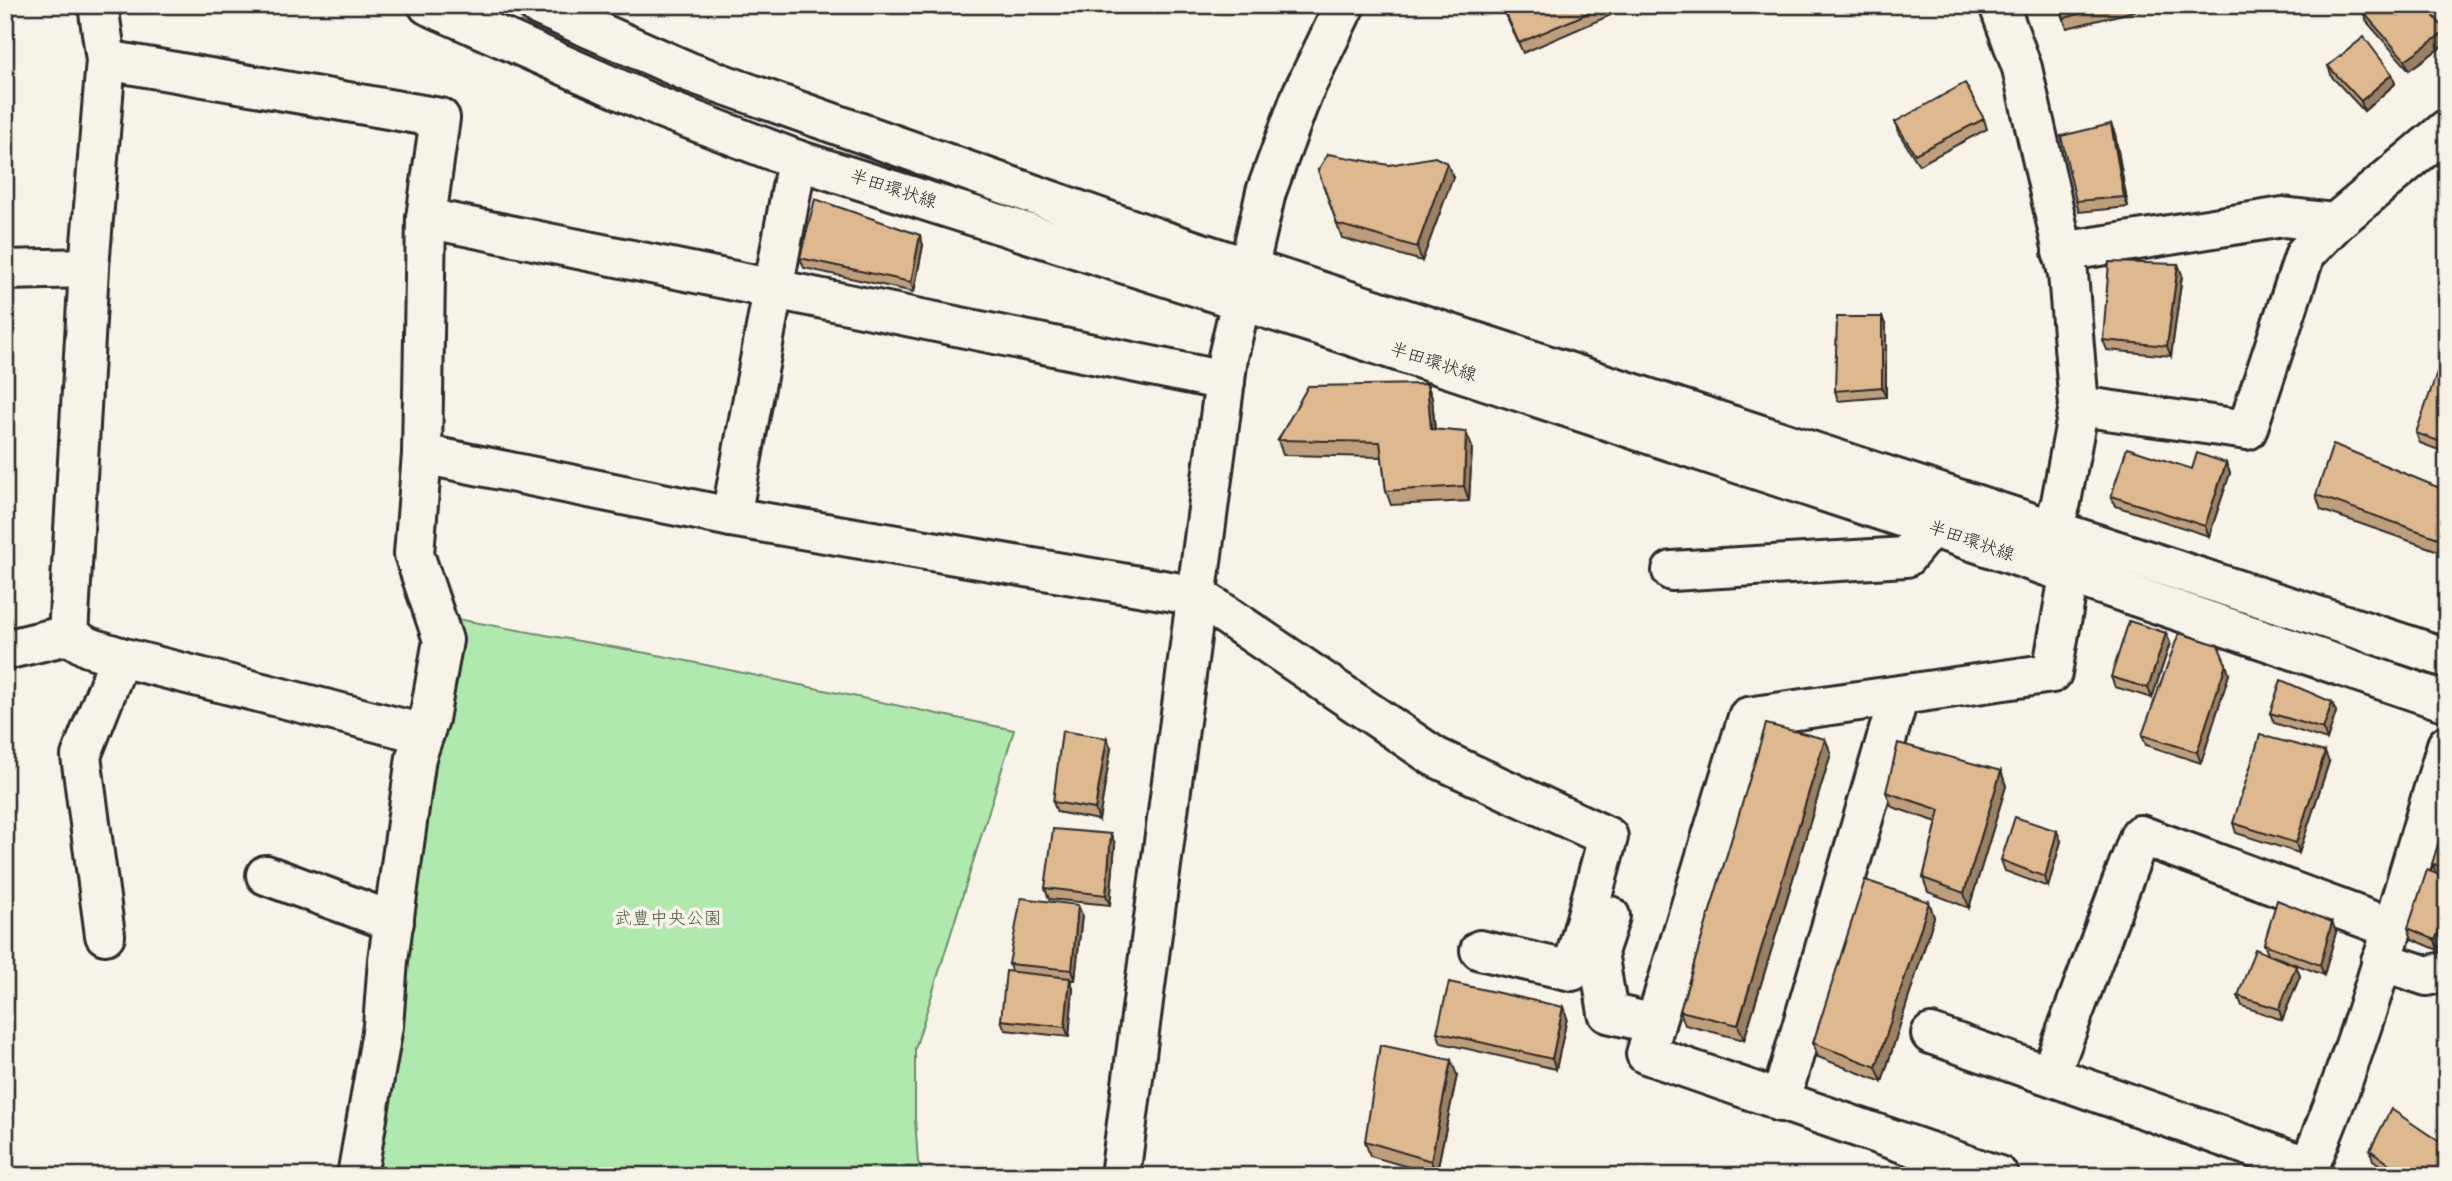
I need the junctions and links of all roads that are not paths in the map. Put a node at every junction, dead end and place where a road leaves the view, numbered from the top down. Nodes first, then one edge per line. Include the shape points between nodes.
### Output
1 (98, 5) edge
2 (428, 5) edge
3 (537, 5) edge
4 (1345, 5) edge
5 (1999, 5) edge
6 (106, 60) junction
7 (2447, 129) edge
8 (797, 160) junction
9 (426, 218) junction
10 (2335, 223) junction
11 (2062, 252) junction
12 (89, 268) junction
13 (5, 270) edge
14 (1242, 284) junction
15 (774, 290) junction
16 (1224, 380) junction
17 (2079, 406) junction
18 (422, 454) junction
19 (731, 516) junction
20 (1931, 527) junction
21 (2053, 527) junction
22 (1672, 571) dead end
23 (2069, 576) junction
24 (1199, 596) junction
25 (68, 635) junction
26 (5, 650) edge
27 (120, 656) junction
28 (2447, 658) edge
29 (1899, 696) junction
30 (2447, 702) edge
31 (424, 734) junction
32 (2447, 745) edge
33 (1608, 837) junction
34 (266, 875) dead end
35 (394, 922) junction
36 (104, 935) dead end
37 (2386, 945) junction
38 (1480, 950) dead end
39 (2447, 971) edge
40 (1656, 1024) junction
41 (1931, 1034) dead end
42 (2050, 1075) junction
43 (1780, 1102) junction
44 (2307, 1171) edge
45 (357, 1176) edge
46 (1120, 1176) edge
47 (1999, 1176) edge

1 - 6 street
2 - 8 street, 半田環状線 via 661,108
3 - 14 street, 半田環状線 via 689,72
4 - 14 street via 1302,93 1266,192
5 - 11 street via 2022,68
6 - 9 street via 440,118
6 - 12 street
7 - 10 street
8 - 14 street, 半田環状線
8 - 15 street
9 - 15 street
9 - 18 street
10 - 11 street via 2283,217
10 - 17 street via 2305,254 2247,430
11 - 17 street
12 - 13 street
12 - 25 street
14 - 16 street
14 - 20 street, 半田環状線
14 - 21 street, 半田環状線
15 - 16 street
15 - 19 street
16 - 24 street
17 - 21 street
18 - 19 street
18 - 31 street via 414,554 443,640
19 - 24 street
20 - 22 street via 1906,556
20 - 23 street, 半田環状線
21 - 28 street, 半田環状線
23 - 29 street via 2052,673
23 - 30 street, 半田環状線
24 - 33 street via 1435,757
24 - 46 street
25 - 26 street
25 - 27 street via 88,647
27 - 31 street
27 - 36 street via 81,757
29 - 40 street via 1748,717
29 - 43 street
31 - 35 street via 416,757
32 - 37 street
33 - 38 street via 1572,971
33 - 40 street via 1633,844 1598,952 1608,1013
34 - 35 street
35 - 45 street via 383,1026
37 - 39 street via 2427,976
37 - 42 street via 2140,835
37 - 44 street
40 - 43 street via 1646,1055
41 - 42 street
42 - 44 street
43 - 47 street

